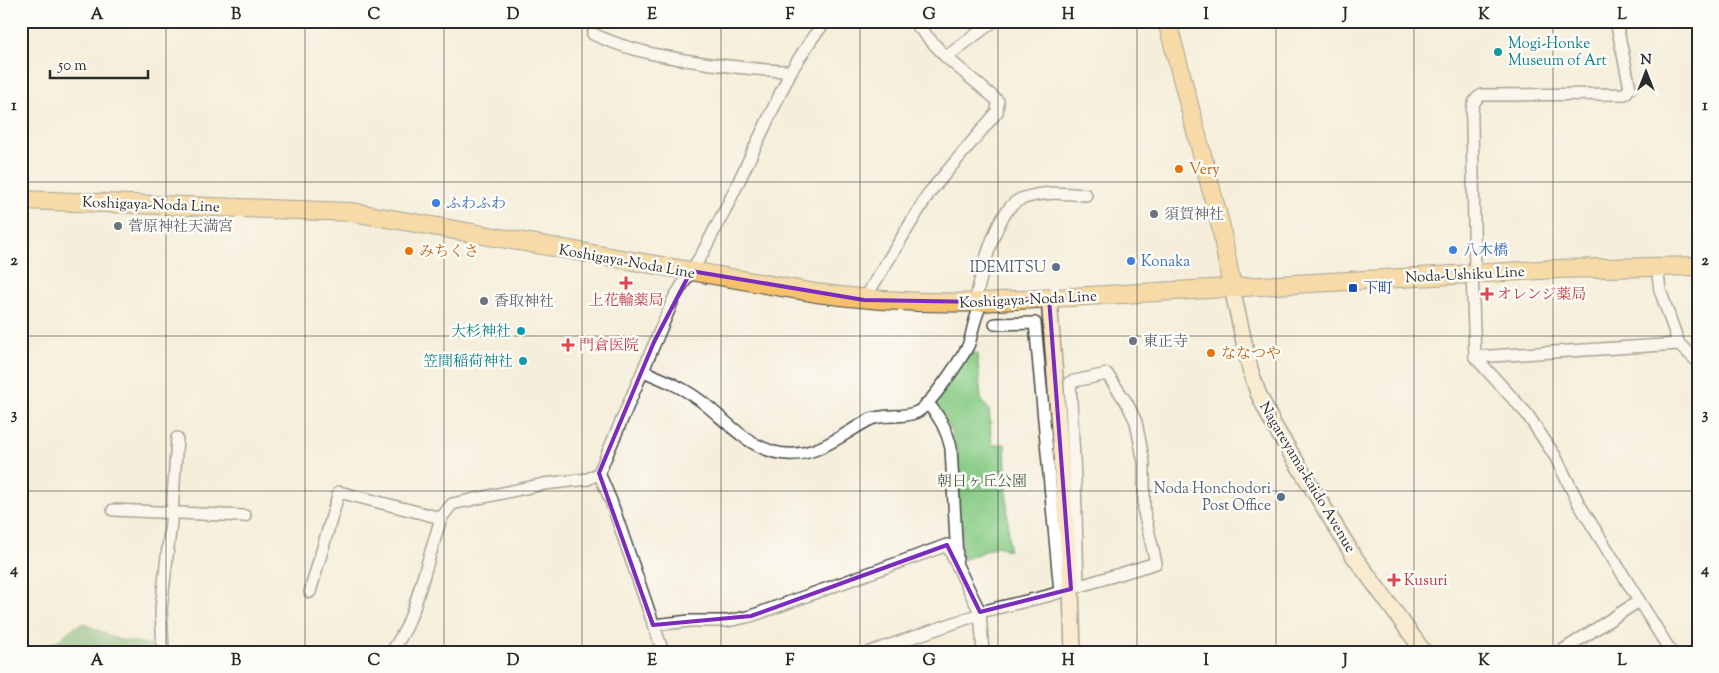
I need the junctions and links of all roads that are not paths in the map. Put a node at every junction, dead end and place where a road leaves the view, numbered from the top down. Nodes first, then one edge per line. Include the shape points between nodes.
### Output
1 (826, 21) edge
2 (913, 21) edge
3 (994, 21) edge
4 (1167, 21) edge
5 (1616, 21) edge
6 (593, 34) dead end
7 (946, 57) junction
8 (791, 71) junction
9 (1086, 195) dead end
10 (21, 200) edge
11 (1658, 266) junction
12 (1698, 266) edge
13 (691, 272) junction
14 (1473, 273) junction
15 (1232, 288) junction
16 (1049, 298) junction
17 (864, 300) junction
18 (978, 302) junction
19 (995, 324) dead end
20 (1678, 344) junction
21 (1474, 357) junction
22 (1698, 362) edge
23 (643, 371) junction
24 (927, 403) junction
25 (176, 438) dead end
26 (599, 473) junction
27 (112, 510) dead end
28 (172, 513) junction
29 (245, 516) dead end
30 (440, 518) junction
31 (957, 563) junction
32 (1070, 589) junction
33 (310, 592) dead end
34 (1639, 601) junction
35 (980, 613) junction
36 (653, 625) junction
37 (163, 652) edge
38 (392, 652) edge
39 (663, 652) edge
40 (870, 652) edge
41 (982, 652) edge
42 (1073, 652) edge
43 (1424, 652) edge
44 (1560, 652) edge
45 (1671, 652) edge

1 - 8 street
2 - 7 street
3 - 7 street
4 - 15 main road, Nagareyama-kaido Avenue via 1218,218
5 - 14 street via 1630,88 1625,94 1482,94 1476,98 1472,106
6 - 8 street via 652,55 765,71
7 - 17 street via 998,101 997,112 929,193
8 - 13 street via 736,188
9 - 18 street via 1052,192 1020,199 1010,207 999,222 985,264
10 - 13 main road, Koshigaya-Noda Line via 352,212
11 - 12 main road, Noda-Ushiku Line
11 - 14 main road, Noda-Ushiku Line
11 - 20 street via 1660,290
13 - 17 main road, Koshigaya-Noda Line
13 - 23 street via 674,298
14 - 15 main road, Noda-Ushiku Line
14 - 21 street
15 - 16 main road, Koshigaya-Noda Line
15 - 43 street, Nagareyama-kaido Avenue via 1250,369 1273,424 1353,554
16 - 18 main road, Koshigaya-Noda Line
16 - 32 street
17 - 18 main road, Koshigaya-Noda Line
18 - 24 street via 969,344
19 - 32 street via 1035,324
20 - 21 street
20 - 22 street
21 - 34 street via 1527,414
23 - 24 street via 674,383 750,441 775,452 790,454 828,445 869,420 920,411
23 - 26 street
24 - 31 street via 937,413 951,448
25 - 28 street
26 - 30 street via 588,479 544,484 452,504
26 - 36 street
27 - 28 street
28 - 29 street
28 - 37 street via 161,609
30 - 33 street via 339,492
30 - 38 street via 414,608
31 - 35 street
31 - 36 street via 947,545 750,616 728,621
32 - 32 street via 1156,563 1144,512 1144,463 1136,422 1107,374 1070,382
32 - 35 street
32 - 42 street
34 - 44 street
34 - 45 street
35 - 40 street
35 - 41 street
36 - 39 street

